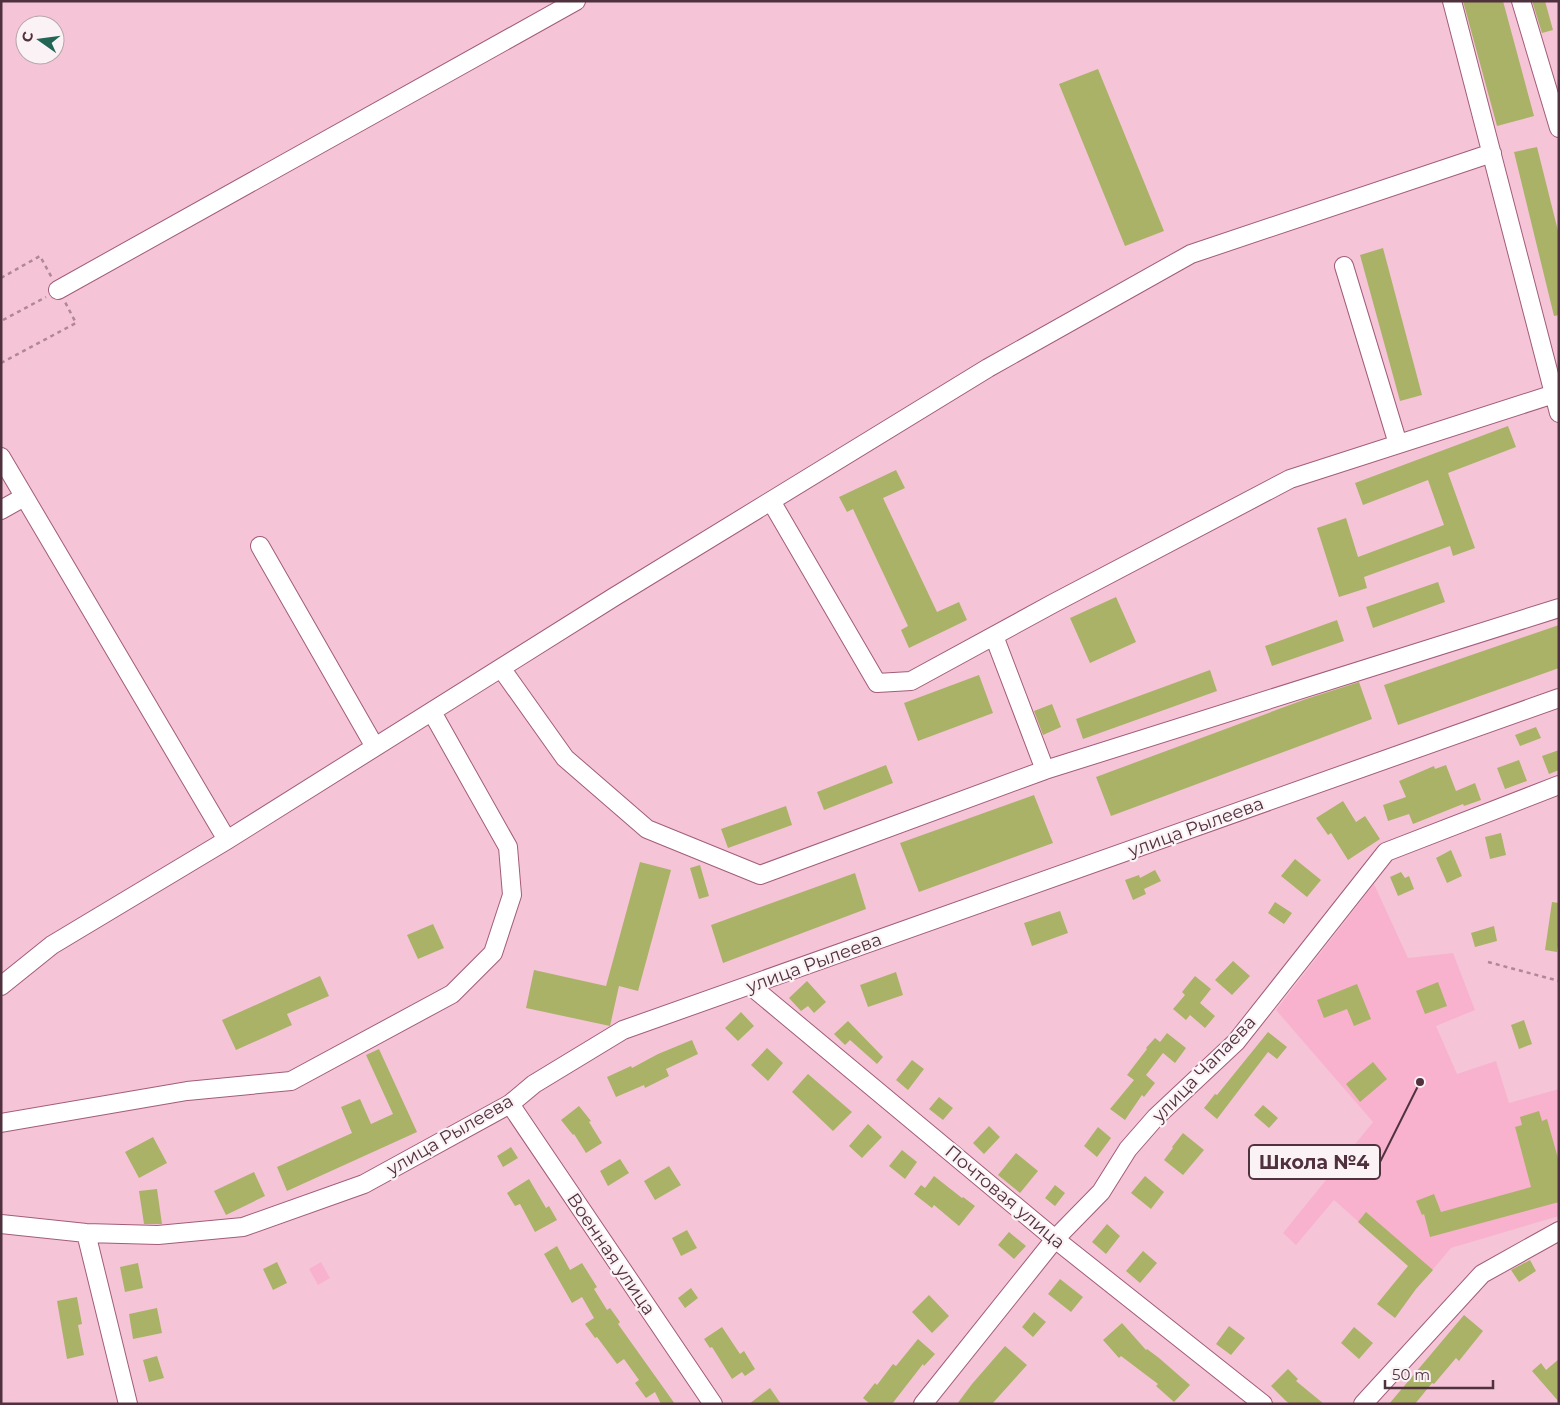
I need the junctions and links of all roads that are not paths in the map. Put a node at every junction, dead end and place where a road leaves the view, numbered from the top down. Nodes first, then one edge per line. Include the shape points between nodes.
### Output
1 (576, 1) edge
2 (1452, 1) edge
3 (1522, 1) edge
4 (1559, 128) edge
5 (1492, 153) junction
6 (1344, 266) dead end
7 (58, 290) road end
8 (1554, 394) junction
9 (1559, 413) edge
10 (1398, 444) junction
11 (1, 457) edge
12 (24, 497) junction
13 (771, 501) junction
14 (1, 510) edge
15 (260, 546) dead end
16 (1559, 608) edge
17 (994, 636) junction
18 (501, 668) junction
19 (1559, 698) edge
20 (432, 712) junction
21 (376, 747) junction
22 (1045, 770) junction
23 (1559, 785) edge
24 (227, 840) junction
25 (1, 986) edge
26 (751, 986) junction
27 (510, 1104) junction
28 (1, 1123) edge
29 (1, 1224) edge
30 (1559, 1232) edge
31 (86, 1233) junction
32 (1055, 1239) junction
33 (128, 1404) edge
34 (712, 1404) edge
35 (923, 1404) edge
36 (1263, 1404) edge
37 (1363, 1404) edge

1 - 7 street
2 - 5 street
3 - 4 street
5 - 8 street
5 - 13 street via 1191,254 988,368
6 - 10 street
8 - 9 street
8 - 10 street
10 - 17 street via 1290,479
11 - 12 street
12 - 14 street
12 - 24 street
13 - 17 street via 877,683 911,681
13 - 18 street
15 - 21 street
16 - 22 street
17 - 22 street
18 - 20 street
18 - 22 street via 564,758 647,829 760,875
19 - 26 street, улица Рылеева
20 - 21 street
20 - 28 street via 508,847 512,895 493,953 452,994 291,1081 187,1091
21 - 24 street
23 - 32 street, улица Чапаева via 1386,852 1236,1042 1156,1117 1128,1150 1101,1192
24 - 25 street via 52,945
26 - 27 street, улица Рылеева via 623,1030 534,1084
26 - 32 street, Почтовая улица
27 - 31 street, улица Рылеева via 364,1184 243,1227 158,1235
27 - 34 street, Военная улица
29 - 31 street, улица Рылеева
30 - 37 street via 1482,1274
31 - 33 street
32 - 35 street, улица Чапаева
32 - 36 street, Почтовая улица

